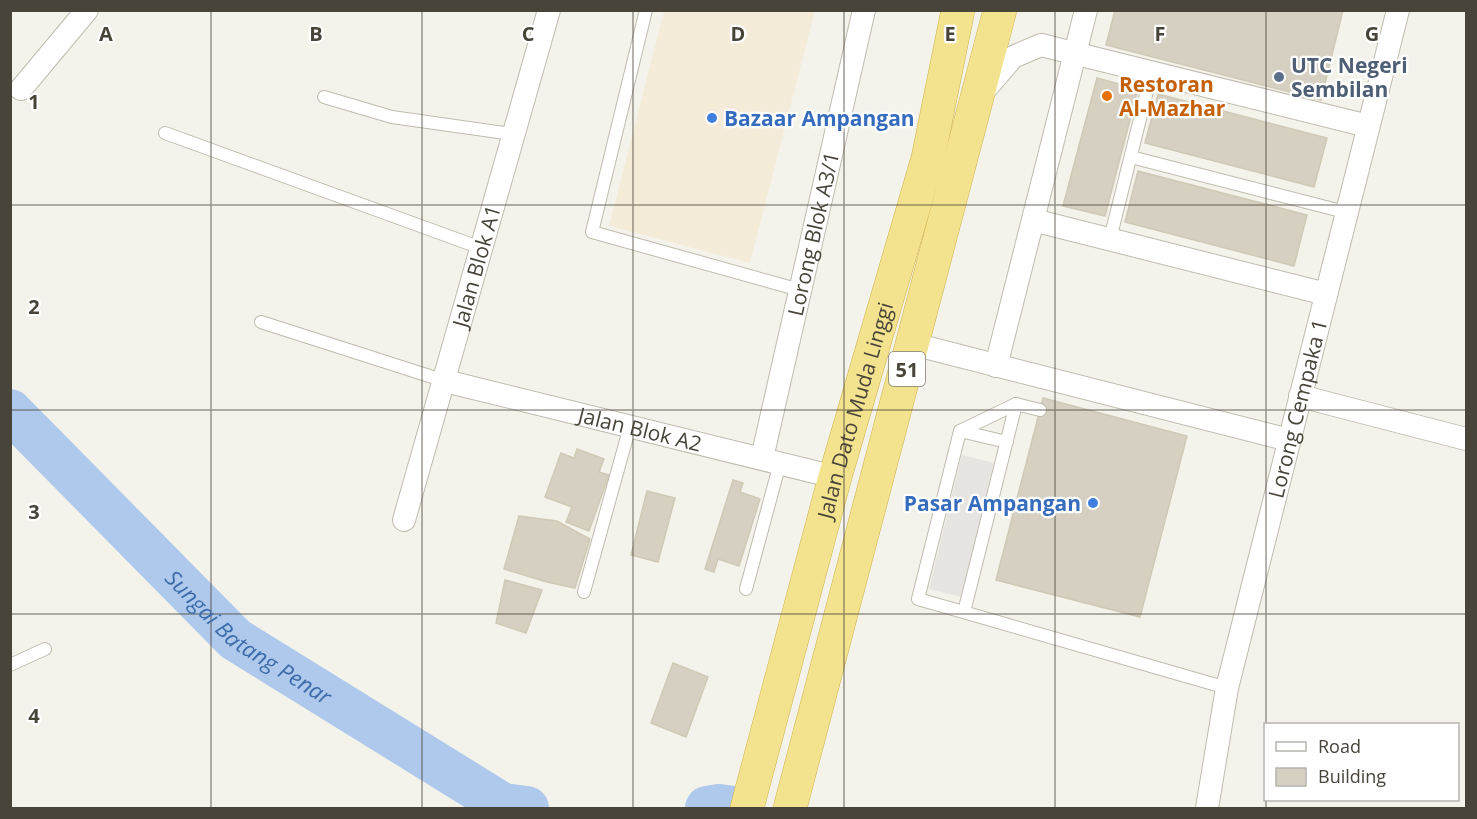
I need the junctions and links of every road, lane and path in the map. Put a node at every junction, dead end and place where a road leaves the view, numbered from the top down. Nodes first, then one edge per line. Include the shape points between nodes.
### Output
1 (87, 10) edge
2 (549, 10) edge
3 (646, 10) edge
4 (864, 10) edge
5 (958, 10) edge
6 (1000, 10) edge
7 (1086, 10) edge
8 (1398, 10) edge
9 (1075, 52) junction
10 (1152, 71) junction
11 (21, 89) dead end
12 (980, 95) junction
13 (324, 96) dead end
14 (1368, 126) junction
15 (165, 134) dead end
16 (512, 134) junction
17 (1131, 157) junction
18 (1345, 212) junction
19 (1033, 220) junction
20 (1110, 239) junction
21 (482, 248) junction
22 (800, 290) junction
23 (1326, 294) junction
24 (261, 322) dead end
25 (913, 344) junction
26 (996, 366) junction
27 (445, 381) junction
28 (1300, 396) junction
29 (1016, 404) junction
30 (1040, 410) dead end
31 (630, 426) junction
32 (960, 431) junction
33 (1467, 439) edge
34 (1289, 440) junction
35 (1007, 442) junction
36 (771, 461) junction
37 (835, 477) junction
38 (404, 520) dead end
39 (746, 589) dead end
40 (584, 592) dead end
41 (964, 612) junction
42 (45, 649) dead end
43 (10, 665) edge
44 (1227, 688) junction
45 (747, 808) edge
46 (790, 808) edge
47 (1207, 808) edge

1 - 11 street
2 - 16 street, Jalan Blok A1
3 - 22 lane via 592,232
4 - 22 street, Lorong Blok A3/1
5 - 37 highway, Jalan Dato Muda Linggi / 51 via 928,158
6 - 12 highway, Jalan Dato Muda Linggi / 51
7 - 9 street
8 - 14 street, Lorong Cempaka 1
9 - 10 street
9 - 12 street via 1041,45 1013,57
9 - 19 street
10 - 14 street
10 - 17 lane
12 - 25 highway, Jalan Dato Muda Linggi / 51
13 - 16 lane via 392,117
14 - 18 street, Lorong Cempaka 1
15 - 21 lane
16 - 21 street, Jalan Blok A1
17 - 18 lane
17 - 20 lane
18 - 23 street, Lorong Cempaka 1
19 - 20 street
19 - 26 street
20 - 23 street
21 - 27 street, Jalan Blok A1
22 - 36 street, Lorong Blok A3/1
23 - 28 street, Lorong Cempaka 1
24 - 27 lane
25 - 26 street
25 - 46 highway, Jalan Dato Muda Linggi / 51
26 - 34 street
27 - 31 street, Jalan Blok A2
27 - 38 street, Jalan Blok A1
28 - 33 street
28 - 34 street, Lorong Cempaka 1
29 - 30 lane
29 - 32 lane
29 - 35 lane
31 - 36 street, Jalan Blok A2
31 - 40 lane
32 - 35 lane
32 - 41 lane via 918,599
34 - 44 street, Lorong Cempaka 1
35 - 41 lane
36 - 37 street, Jalan Blok A2
36 - 39 lane
37 - 45 highway, Jalan Dato Muda Linggi / 51
41 - 44 lane
42 - 43 lane
44 - 47 street, Lorong Cempaka 1

